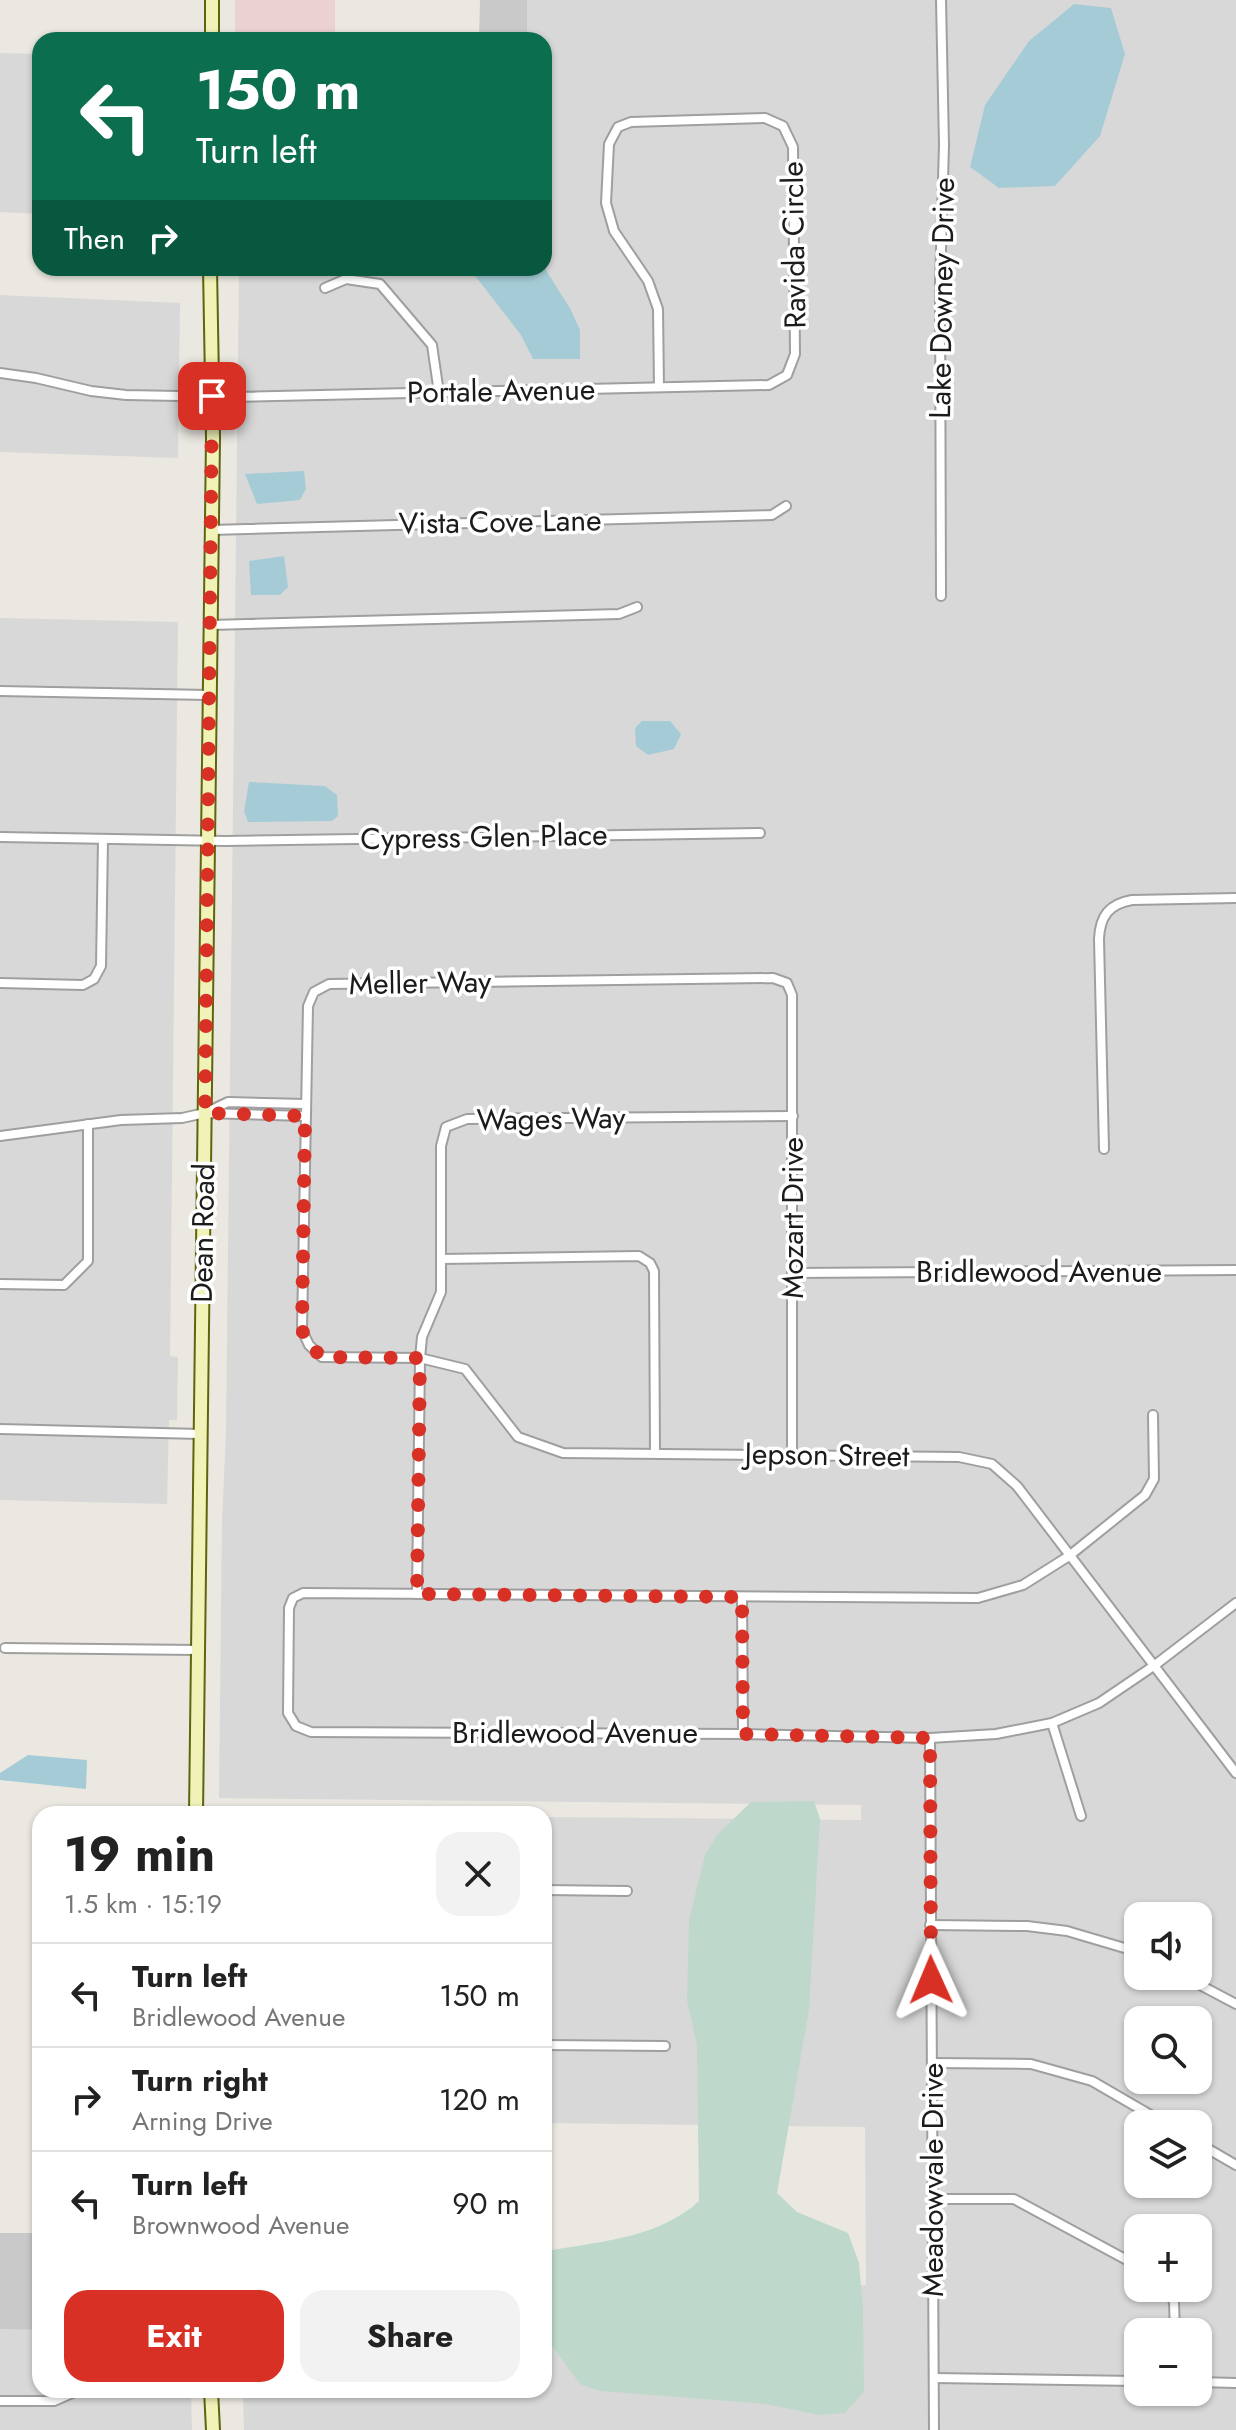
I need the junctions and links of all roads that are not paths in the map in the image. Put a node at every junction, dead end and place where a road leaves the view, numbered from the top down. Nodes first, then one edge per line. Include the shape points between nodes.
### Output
1 (212, 0) edge
2 (941, 0) edge
3 (212, 32) edge
4 (210, 276) edge
5 (325, 288) dead end
6 (0, 373) edge
7 (787, 375) joint
8 (659, 387) junction
9 (439, 393) junction
10 (212, 396) junction
11 (786, 506) dead end
12 (211, 530) junction
13 (941, 596) dead end
14 (637, 607) dead end
15 (210, 625) junction
16 (0, 691) edge
17 (209, 695) junction
18 (760, 833) dead end
19 (0, 837) edge
20 (103, 839) junction
21 (207, 840) junction
22 (1236, 898) edge
23 (0, 983) edge
24 (787, 983) joint
25 (305, 1104) junction
26 (205, 1113) junction
27 (305, 1116) junction
28 (793, 1116) junction
29 (88, 1124) junction
30 (0, 1136) edge
31 (1104, 1149) dead end
32 (441, 1259) junction
33 (1236, 1270) edge
34 (793, 1273) junction
35 (0, 1284) edge
36 (309, 1345) joint
37 (420, 1358) junction
38 (1153, 1415) dead end
39 (0, 1429) edge
40 (200, 1434) junction
41 (655, 1453) junction
42 (792, 1454) junction
43 (1069, 1556) junction
44 (417, 1594) junction
45 (742, 1597) junction
46 (1236, 1603) edge
47 (5, 1648) dead end
48 (198, 1650) junction
49 (1155, 1665) junction
50 (1052, 1723) junction
51 (743, 1734) junction
52 (930, 1738) junction
53 (1236, 1773) edge
54 (196, 1806) edge
55 (1081, 1816) dead end
56 (552, 1890) edge
57 (627, 1891) dead end
58 (930, 1925) junction
59 (1124, 1948) edge
60 (1210, 1990) edge
61 (1236, 2004) edge
62 (552, 2045) edge
63 (665, 2046) dead end
64 (932, 2063) junction
65 (1142, 2110) edge
66 (1212, 2151) edge
67 (1236, 2165) edge
68 (933, 2199) junction
69 (1124, 2258) edge
70 (934, 2378) junction
71 (1124, 2381) edge
72 (1212, 2382) edge
73 (1236, 2383) edge
74 (61, 2398) edge
75 (211, 2398) edge
76 (0, 2401) edge
77 (213, 2430) edge
78 (934, 2430) edge

1 - 3 main road
2 - 13 street, Lake Downey Drive
4 - 10 main road, Dean Road
5 - 9 street via 346,279 380,284 432,345
6 - 10 street, Portale Avenue via 102,392
7 - 8 street, Portale Avenue via 769,385
7 - 8 street, Ravida Circle via 795,354 793,147 783,126 765,118 631,122 618,127 609,144 606,203 614,231 648,281 658,309
8 - 9 street, Portale Avenue
9 - 10 street, Portale Avenue
10 - 12 main road, Dean Road
11 - 12 street, Vista Cove Lane via 772,515
12 - 15 main road, Dean Road
14 - 15 street via 619,614
15 - 17 main road, Dean Road
16 - 17 street
17 - 21 main road, Dean Road
18 - 21 street, Cypress Glen Place
19 - 20 street, Cypress Glen Place
20 - 21 street, Cypress Glen Place
20 - 23 street via 101,966 94,979 83,985
21 - 26 main road, Dean Road
22 - 31 street via 1132,900 1108,909 1099,939
24 - 25 street, Meller Way via 773,978 329,984 314,992 308,1006
24 - 28 street, Mozart Drive via 792,995
25 - 26 street via 228,1102
25 - 27 street, Meller Way
26 - 27 street
26 - 29 street
26 - 40 main road, Dean Road
27 - 36 street, Meller Way via 302,1330
28 - 32 street, Wages Way via 467,1119 446,1127 441,1146
28 - 34 street, Mozart Drive
29 - 30 street
29 - 35 street via 88,1261 64,1285
32 - 37 street, Wages Way via 441,1292 422,1337
32 - 41 street via 639,1256 650,1263
33 - 34 street, Bridlewood Avenue
34 - 42 street, Mozart Drive
36 - 37 street, Jepson Street via 322,1357
37 - 41 street, Jepson Street via 465,1369 518,1437 563,1453
37 - 44 street, Wages Way
38 - 43 street via 1154,1479 1145,1495
39 - 40 street
40 - 48 main road, Dean Road
41 - 42 street, Jepson Street
42 - 43 street, Jepson Street via 959,1457 992,1464 1017,1486
43 - 45 street via 1023,1585 978,1598
43 - 49 street, Jepson Street
44 - 45 street
44 - 51 street, Bridlewood Avenue via 303,1593 293,1598 288,1713 296,1726 311,1732
45 - 51 street
46 - 49 street, Bridlewood Avenue
47 - 48 street
48 - 54 main road, Dean Road
49 - 50 street, Bridlewood Avenue via 1099,1703
49 - 53 street, Jepson Street
50 - 52 street, Bridlewood Avenue via 996,1734
50 - 55 street
51 - 52 street, Bridlewood Avenue
52 - 58 street, Meadowvale Drive
56 - 57 street
58 - 59 street via 1027,1926
58 - 64 street, Meadowvale Drive
60 - 61 street
62 - 63 street
64 - 65 street via 1031,2064 1092,2081
64 - 68 street, Meadowvale Drive
66 - 67 street
68 - 69 street via 1014,2199
68 - 70 street, Meadowvale Drive
70 - 71 street
70 - 78 street, Meadowvale Drive
72 - 73 street
74 - 76 street
75 - 77 main road

